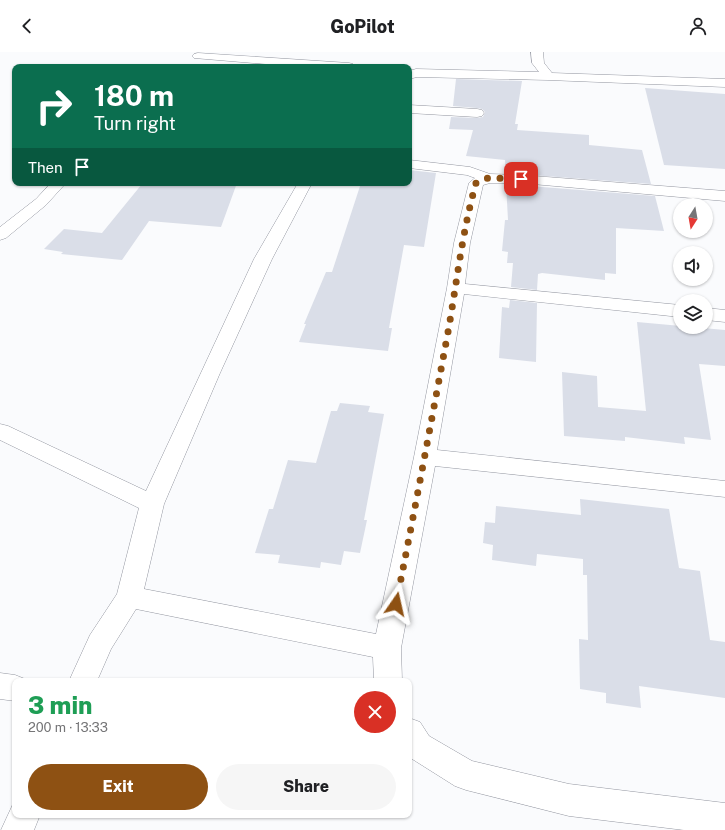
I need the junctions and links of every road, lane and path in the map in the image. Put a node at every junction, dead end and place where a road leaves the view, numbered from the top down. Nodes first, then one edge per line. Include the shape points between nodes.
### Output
1 (537, 52) edge
2 (196, 57) edge
3 (303, 64) edge
4 (412, 74) edge
5 (548, 76) junction
6 (725, 83) edge
7 (412, 109) edge
8 (476, 113) dead end
9 (412, 164) edge
10 (488, 178) junction
11 (56, 186) edge
12 (304, 186) edge
13 (725, 196) edge
14 (0, 235) edge
15 (456, 288) junction
16 (673, 310) edge
17 (713, 315) edge
18 (725, 316) edge
19 (0, 431) edge
20 (425, 457) junction
21 (725, 488) edge
22 (152, 504) junction
23 (129, 597) junction
24 (387, 648) junction
25 (84, 678) edge
26 (388, 678) edge
27 (0, 686) edge
28 (12, 688) edge
29 (412, 743) edge
30 (23, 818) edge
31 (725, 820) edge
32 (17, 830) edge

1 - 5 street via 538,63
2 - 3 street
4 - 5 street
5 - 6 street
7 - 8 street
9 - 10 street via 470,171
10 - 13 street
10 - 15 street via 476,183 462,242
11 - 14 street via 41,202
12 - 22 street via 263,259
15 - 16 street
15 - 20 street
17 - 18 street
19 - 22 street
20 - 21 street
20 - 24 street
22 - 23 street
23 - 24 street
23 - 25 street via 100,644
24 - 26 street
27 - 28 street
29 - 31 street via 466,775 569,800
30 - 32 street

